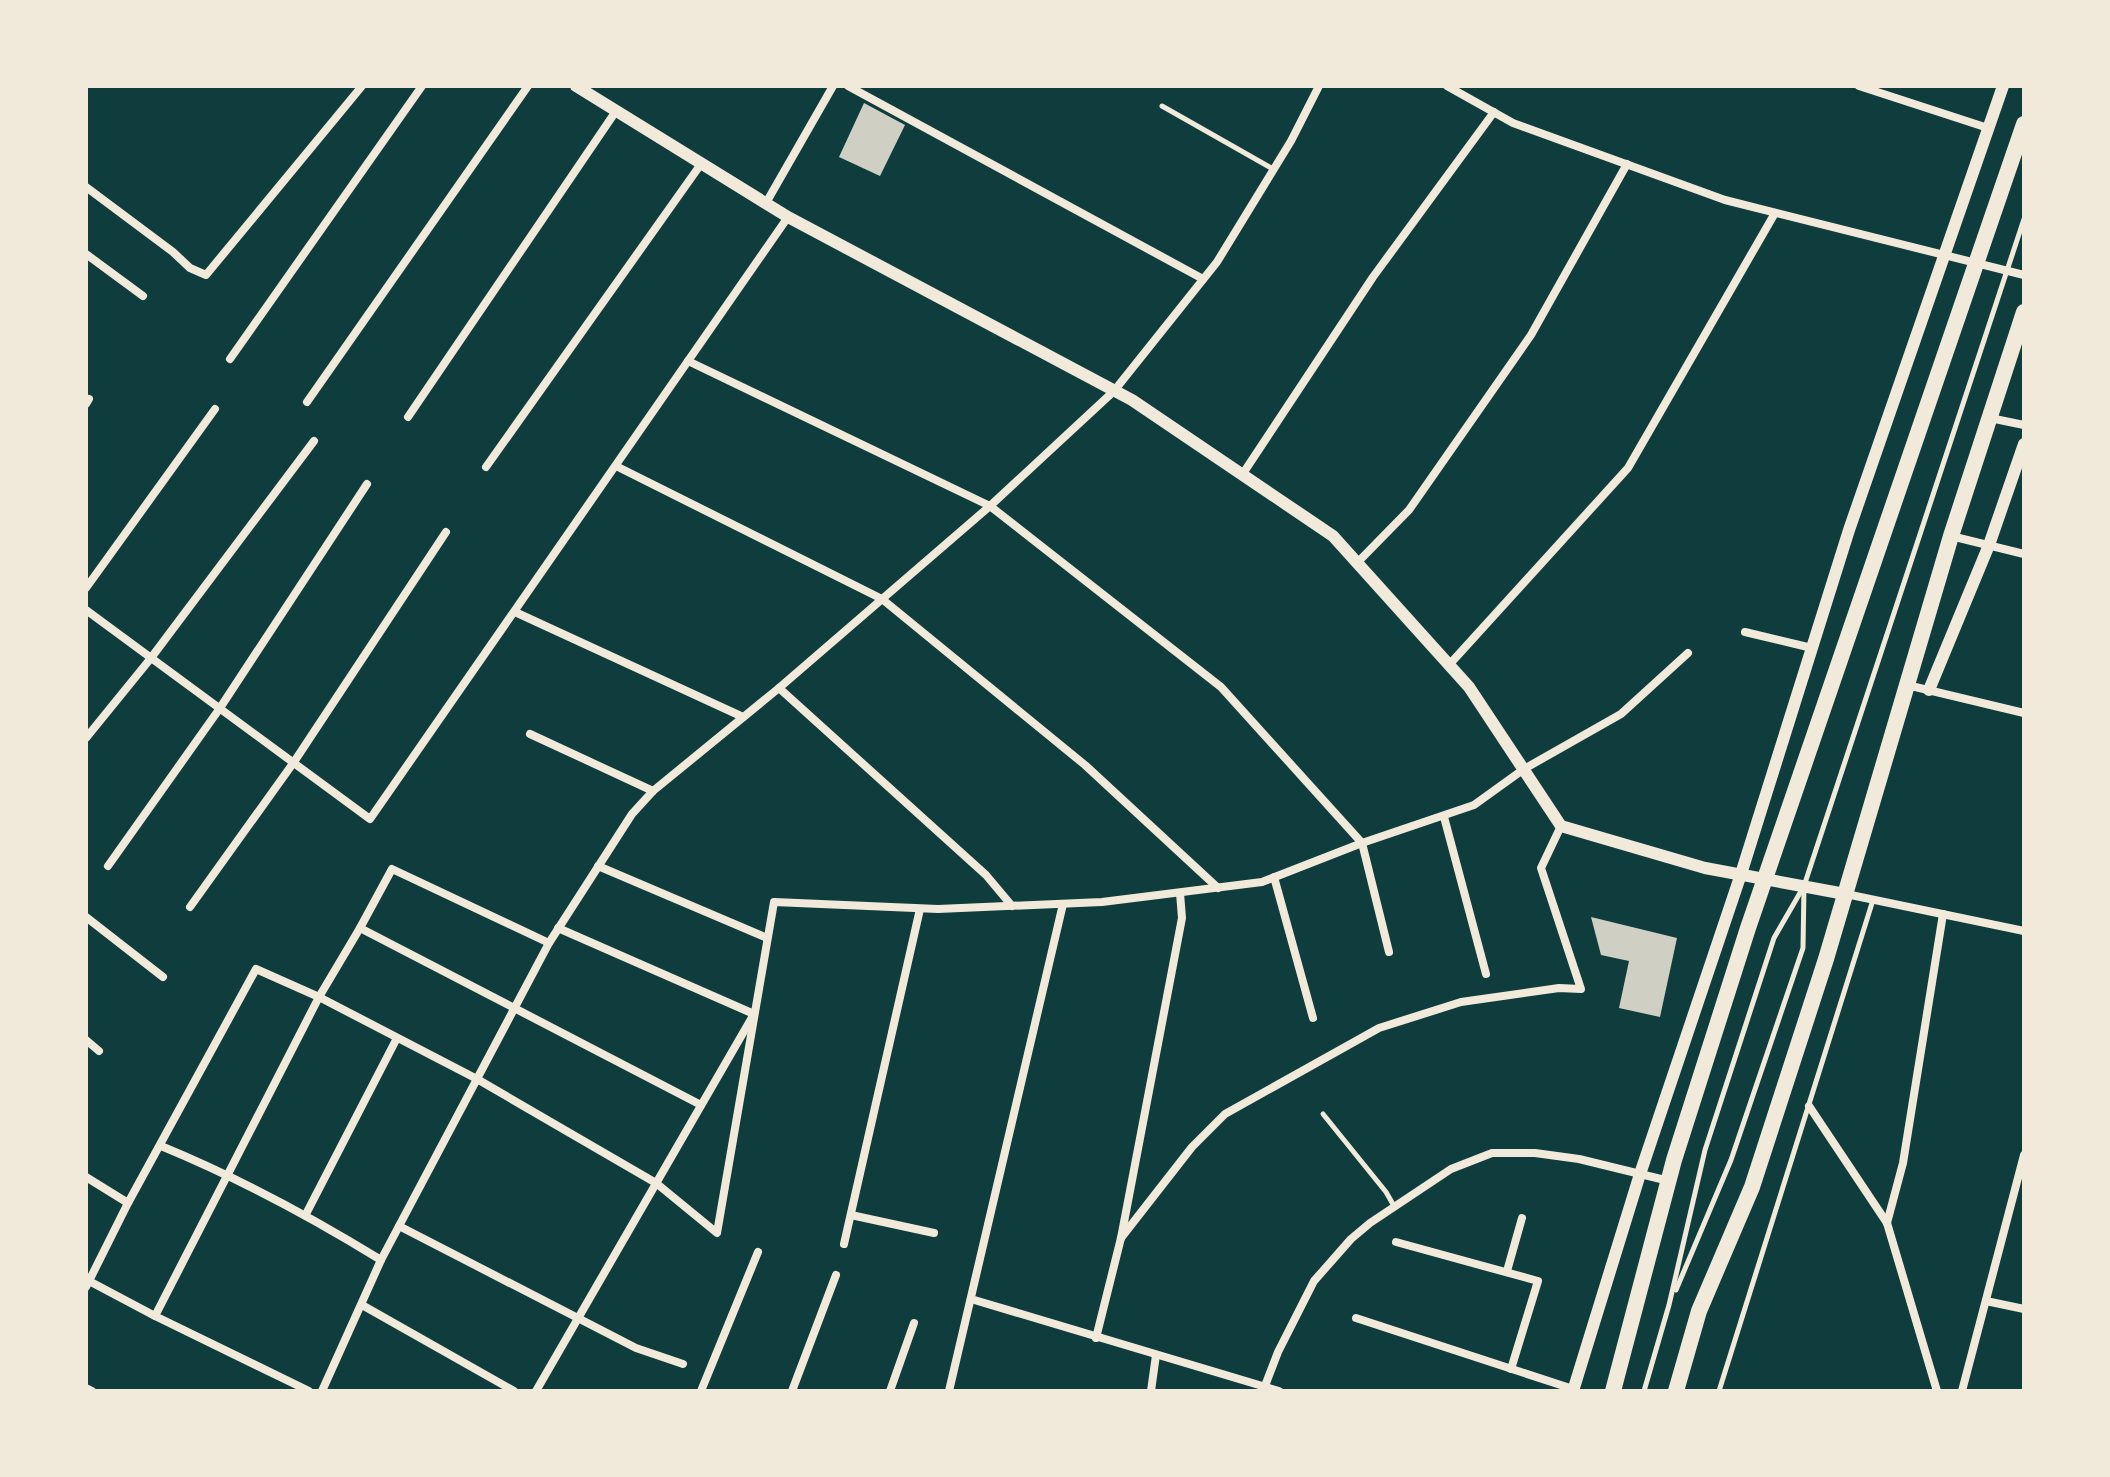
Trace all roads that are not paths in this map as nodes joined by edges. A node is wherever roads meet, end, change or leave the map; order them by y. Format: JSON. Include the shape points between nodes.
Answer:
{"nodes":[{"id":1,"x":362,"y":86,"type":"edge"},
{"id":2,"x":422,"y":86,"type":"edge"},
{"id":3,"x":528,"y":86,"type":"edge"},
{"id":4,"x":576,"y":86,"type":"edge"},
{"id":5,"x":833,"y":86,"type":"edge"},
{"id":6,"x":848,"y":86,"type":"edge"},
{"id":7,"x":1319,"y":86,"type":"edge"},
{"id":8,"x":1447,"y":86,"type":"edge"},
{"id":9,"x":1859,"y":86,"type":"edge"},
{"id":10,"x":2003,"y":86,"type":"edge"},
{"id":11,"x":1162,"y":106,"type":"dead end"},
{"id":12,"x":616,"y":111,"type":"junction"},
{"id":13,"x":1494,"y":112,"type":"junction"},
{"id":14,"x":2024,"y":124,"type":"edge"},
{"id":15,"x":1988,"y":128,"type":"junction"},
{"id":16,"x":701,"y":164,"type":"junction"},
{"id":17,"x":1627,"y":164,"type":"junction"},
{"id":18,"x":1274,"y":170,"type":"junction"},
{"id":19,"x":86,"y":187,"type":"edge"},
{"id":20,"x":766,"y":203,"type":"junction"},
{"id":21,"x":1775,"y":213,"type":"junction"},
{"id":22,"x":788,"y":217,"type":"junction"},
{"id":23,"x":2024,"y":219,"type":"edge"},
{"id":24,"x":86,"y":254,"type":"edge"},
{"id":25,"x":1944,"y":254,"type":"junction"},
{"id":26,"x":1976,"y":263,"type":"junction"},
{"id":27,"x":2006,"y":270,"type":"junction"},
{"id":28,"x":2024,"y":275,"type":"edge"},
{"id":29,"x":1203,"y":279,"type":"junction"},
{"id":30,"x":143,"y":296,"type":"dead end"},
{"id":31,"x":2024,"y":312,"type":"edge"},
{"id":32,"x":230,"y":359,"type":"dead end"},
{"id":33,"x":688,"y":361,"type":"junction"},
{"id":34,"x":1114,"y":391,"type":"junction"},
{"id":35,"x":307,"y":402,"type":"dead end"},
{"id":36,"x":215,"y":409,"type":"dead end"},
{"id":37,"x":408,"y":417,"type":"dead end"},
{"id":38,"x":1989,"y":418,"type":"junction"},
{"id":39,"x":2024,"y":425,"type":"edge"},
{"id":40,"x":314,"y":441,"type":"dead end"},
{"id":41,"x":2024,"y":444,"type":"edge"},
{"id":42,"x":616,"y":466,"type":"junction"},
{"id":43,"x":486,"y":467,"type":"dead end"},
{"id":44,"x":1242,"y":475,"type":"junction"},
{"id":45,"x":367,"y":484,"type":"dead end"},
{"id":46,"x":990,"y":506,"type":"junction"},
{"id":47,"x":446,"y":532,"type":"dead end"},
{"id":48,"x":1951,"y":536,"type":"junction"},
{"id":49,"x":1989,"y":545,"type":"junction"},
{"id":50,"x":2024,"y":554,"type":"edge"},
{"id":51,"x":1357,"y":563,"type":"junction"},
{"id":52,"x":86,"y":588,"type":"edge"},
{"id":53,"x":882,"y":599,"type":"junction"},
{"id":54,"x":86,"y":610,"type":"edge"},
{"id":55,"x":515,"y":612,"type":"junction"},
{"id":56,"x":1745,"y":632,"type":"dead end"},
{"id":57,"x":1812,"y":648,"type":"junction"},
{"id":58,"x":1688,"y":653,"type":"dead end"},
{"id":59,"x":151,"y":658,"type":"junction"},
{"id":60,"x":1449,"y":665,"type":"junction"},
{"id":61,"x":1907,"y":685,"type":"junction"},
{"id":62,"x":779,"y":688,"type":"junction"},
{"id":63,"x":1929,"y":690,"type":"junction"},
{"id":64,"x":220,"y":708,"type":"junction"},
{"id":65,"x":2024,"y":713,"type":"edge"},
{"id":66,"x":743,"y":717,"type":"junction"},
{"id":67,"x":530,"y":734,"type":"dead end"},
{"id":68,"x":86,"y":738,"type":"edge"},
{"id":69,"x":294,"y":762,"type":"junction"},
{"id":70,"x":1524,"y":769,"type":"junction"},
{"id":71,"x":653,"y":791,"type":"junction"},
{"id":72,"x":1444,"y":817,"type":"junction"},
{"id":73,"x":1561,"y":826,"type":"junction"},
{"id":74,"x":1362,"y":843,"type":"junction"},
{"id":75,"x":108,"y":866,"type":"dead end"},
{"id":76,"x":598,"y":866,"type":"junction"},
{"id":77,"x":1741,"y":874,"type":"junction"},
{"id":78,"x":1274,"y":877,"type":"junction"},
{"id":79,"x":1765,"y":878,"type":"junction"},
{"id":80,"x":1804,"y":886,"type":"junction"},
{"id":81,"x":1218,"y":888,"type":"junction"},
{"id":82,"x":1180,"y":893,"type":"junction"},
{"id":83,"x":1845,"y":894,"type":"junction"},
{"id":84,"x":1873,"y":899,"type":"junction"},
{"id":85,"x":1063,"y":904,"type":"junction"},
{"id":86,"x":1012,"y":906,"type":"junction"},
{"id":87,"x":190,"y":907,"type":"dead end"},
{"id":88,"x":920,"y":909,"type":"junction"},
{"id":89,"x":1943,"y":914,"type":"junction"},
{"id":90,"x":86,"y":917,"type":"edge"},
{"id":91,"x":360,"y":928,"type":"junction"},
{"id":92,"x":558,"y":928,"type":"junction"},
{"id":93,"x":2024,"y":931,"type":"edge"},
{"id":94,"x":767,"y":938,"type":"junction"},
{"id":95,"x":549,"y":943,"type":"junction"},
{"id":96,"x":1389,"y":952,"type":"dead end"},
{"id":97,"x":1486,"y":974,"type":"dead end"},
{"id":98,"x":163,"y":977,"type":"dead end"},
{"id":99,"x":319,"y":997,"type":"junction"},
{"id":100,"x":514,"y":1009,"type":"junction"},
{"id":101,"x":754,"y":1014,"type":"junction"},
{"id":102,"x":1313,"y":1018,"type":"dead end"},
{"id":103,"x":397,"y":1038,"type":"junction"},
{"id":104,"x":86,"y":1040,"type":"edge"},
{"id":105,"x":99,"y":1051,"type":"dead end"},
{"id":106,"x":477,"y":1079,"type":"junction"},
{"id":107,"x":701,"y":1105,"type":"junction"},
{"id":108,"x":1809,"y":1106,"type":"junction"},
{"id":109,"x":1323,"y":1114,"type":"dead end"},
{"id":110,"x":161,"y":1146,"type":"junction"},
{"id":111,"x":2024,"y":1155,"type":"edge"},
{"id":112,"x":230,"y":1174,"type":"junction"},
{"id":113,"x":1640,"y":1174,"type":"junction"},
{"id":114,"x":86,"y":1177,"type":"edge"},
{"id":115,"x":1669,"y":1181,"type":"junction"},
{"id":116,"x":656,"y":1183,"type":"junction"},
{"id":117,"x":128,"y":1203,"type":"junction"},
{"id":118,"x":1394,"y":1206,"type":"junction"},
{"id":119,"x":306,"y":1214,"type":"junction"},
{"id":120,"x":851,"y":1215,"type":"junction"},
{"id":121,"x":1522,"y":1218,"type":"dead end"},
{"id":122,"x":1887,"y":1223,"type":"junction"},
{"id":123,"x":399,"y":1226,"type":"junction"},
{"id":124,"x":934,"y":1233,"type":"dead end"},
{"id":125,"x":1121,"y":1238,"type":"junction"},
{"id":126,"x":1396,"y":1242,"type":"dead end"},
{"id":127,"x":844,"y":1244,"type":"dead end"},
{"id":128,"x":758,"y":1252,"type":"dead end"},
{"id":129,"x":86,"y":1259,"type":"edge"},
{"id":130,"x":381,"y":1260,"type":"junction"},
{"id":131,"x":97,"y":1265,"type":"junction"},
{"id":132,"x":1507,"y":1271,"type":"junction"},
{"id":133,"x":836,"y":1275,"type":"dead end"},
{"id":134,"x":88,"y":1284,"type":"edge"},
{"id":135,"x":971,"y":1299,"type":"junction"},
{"id":136,"x":1986,"y":1301,"type":"junction"},
{"id":137,"x":362,"y":1305,"type":"junction"},
{"id":138,"x":1669,"y":1305,"type":"junction"},
{"id":139,"x":2024,"y":1309,"type":"edge"},
{"id":140,"x":155,"y":1316,"type":"junction"},
{"id":141,"x":578,"y":1317,"type":"junction"},
{"id":142,"x":1356,"y":1318,"type":"dead end"},
{"id":143,"x":914,"y":1323,"type":"dead end"},
{"id":144,"x":1096,"y":1338,"type":"junction"},
{"id":145,"x":1156,"y":1355,"type":"junction"},
{"id":146,"x":683,"y":1364,"type":"dead end"},
{"id":147,"x":1511,"y":1369,"type":"junction"},
{"id":148,"x":86,"y":1388,"type":"edge"},
{"id":149,"x":1264,"y":1389,"type":"edge"},
{"id":150,"x":1573,"y":1390,"type":"edge"},
{"id":151,"x":92,"y":1391,"type":"edge"},
{"id":152,"x":309,"y":1391,"type":"edge"},
{"id":153,"x":322,"y":1391,"type":"edge"},
{"id":154,"x":514,"y":1391,"type":"edge"},
{"id":155,"x":536,"y":1391,"type":"edge"},
{"id":156,"x":701,"y":1391,"type":"edge"},
{"id":157,"x":792,"y":1391,"type":"edge"},
{"id":158,"x":890,"y":1391,"type":"edge"},
{"id":159,"x":949,"y":1391,"type":"edge"},
{"id":160,"x":1151,"y":1391,"type":"edge"},
{"id":161,"x":1279,"y":1391,"type":"edge"},
{"id":162,"x":1613,"y":1391,"type":"edge"},
{"id":163,"x":1644,"y":1391,"type":"edge"},
{"id":164,"x":1676,"y":1391,"type":"edge"},
{"id":165,"x":1719,"y":1391,"type":"edge"},
{"id":166,"x":1937,"y":1391,"type":"edge"},
{"id":167,"x":1962,"y":1391,"type":"edge"}],
"edges":[{"from":1,"to":19,"type":"street","via":[[206,275]]},
{"from":2,"to":32,"type":"street"},
{"from":3,"to":35,"type":"street"},
{"from":4,"to":12,"type":"street"},
{"from":5,"to":20,"type":"street"},
{"from":6,"to":29,"type":"street"},
{"from":7,"to":18,"type":"street"},
{"from":8,"to":13,"type":"street"},
{"from":9,"to":15,"type":"street"},
{"from":10,"to":15,"type":"street"},
{"from":11,"to":18,"type":"lane"},
{"from":12,"to":16,"type":"street"},
{"from":12,"to":37,"type":"street"},
{"from":13,"to":17,"type":"street"},
{"from":13,"to":44,"type":"street","via":[[1373,277]]},
{"from":14,"to":26,"type":"main road"},
{"from":15,"to":25,"type":"street"},
{"from":16,"to":20,"type":"street"},
{"from":16,"to":43,"type":"street"},
{"from":17,"to":21,"type":"street"},
{"from":17,"to":51,"type":"street","via":[[1531,335],[1409,510]]},
{"from":18,"to":29,"type":"street"},
{"from":20,"to":22,"type":"street"},
{"from":21,"to":25,"type":"street"},
{"from":21,"to":60,"type":"street","via":[[1628,468]]},
{"from":22,"to":33,"type":"street"},
{"from":22,"to":34,"type":"street"},
{"from":23,"to":27,"type":"lane"},
{"from":24,"to":30,"type":"street"},
{"from":25,"to":26,"type":"street"},
{"from":25,"to":57,"type":"street"},
{"from":26,"to":27,"type":"street"},
{"from":26,"to":79,"type":"main road"},
{"from":27,"to":28,"type":"street"},
{"from":27,"to":80,"type":"lane"},
{"from":29,"to":34,"type":"street"},
{"from":31,"to":38,"type":"main road"},
{"from":33,"to":42,"type":"street"},
{"from":33,"to":46,"type":"street"},
{"from":34,"to":44,"type":"street"},
{"from":34,"to":46,"type":"street"},
{"from":36,"to":52,"type":"street"},
{"from":38,"to":39,"type":"street"},
{"from":38,"to":48,"type":"main road"},
{"from":40,"to":59,"type":"street"},
{"from":41,"to":49,"type":"street"},
{"from":42,"to":53,"type":"street"},
{"from":42,"to":55,"type":"street"},
{"from":44,"to":51,"type":"street","via":[[1333,536]]},
{"from":45,"to":64,"type":"street"},
{"from":46,"to":53,"type":"street"},
{"from":46,"to":74,"type":"street","via":[[1221,687]]},
{"from":47,"to":69,"type":"street"},
{"from":48,"to":49,"type":"street"},
{"from":48,"to":61,"type":"main road"},
{"from":49,"to":50,"type":"street"},
{"from":49,"to":63,"type":"street"},
{"from":51,"to":60,"type":"street"},
{"from":53,"to":62,"type":"street"},
{"from":53,"to":81,"type":"street","via":[[1085,765]]},
{"from":54,"to":59,"type":"street"},
{"from":55,"to":66,"type":"street"},
{"from":55,"to":69,"type":"street","via":[[370,819]]},
{"from":56,"to":57,"type":"street"},
{"from":57,"to":77,"type":"street"},
{"from":58,"to":70,"type":"street","via":[[1621,714]]},
{"from":59,"to":64,"type":"street"},
{"from":59,"to":68,"type":"street"},
{"from":60,"to":70,"type":"street"},
{"from":61,"to":63,"type":"street"},
{"from":61,"to":83,"type":"main road"},
{"from":62,"to":66,"type":"street"},
{"from":62,"to":86,"type":"street","via":[[986,875]]},
{"from":63,"to":65,"type":"street"},
{"from":64,"to":69,"type":"street"},
{"from":64,"to":75,"type":"street"},
{"from":66,"to":71,"type":"street"},
{"from":67,"to":71,"type":"street"},
{"from":69,"to":87,"type":"street"},
{"from":70,"to":72,"type":"street","via":[[1474,805]]},
{"from":70,"to":73,"type":"street"},
{"from":71,"to":76,"type":"street"},
{"from":72,"to":74,"type":"street"},
{"from":72,"to":97,"type":"street"},
{"from":73,"to":77,"type":"street"},
{"from":73,"to":125,"type":"street","via":[[1541,868],[1581,989],[1461,1002],[1379,1028],[1225,1114],[1192,1147]]},
{"from":74,"to":78,"type":"street"},
{"from":74,"to":96,"type":"street"},
{"from":76,"to":92,"type":"street"},
{"from":76,"to":94,"type":"street"},
{"from":77,"to":79,"type":"street"},
{"from":77,"to":113,"type":"street"},
{"from":78,"to":81,"type":"street"},
{"from":78,"to":102,"type":"street"},
{"from":79,"to":80,"type":"street"},
{"from":79,"to":115,"type":"main road"},
{"from":80,"to":83,"type":"street"},
{"from":80,"to":138,"type":"lane","via":[[1774,938],[1710,1135]]},
{"from":80,"to":138,"type":"lane","via":[[1803,948],[1731,1160]]},
{"from":81,"to":82,"type":"street"},
{"from":82,"to":85,"type":"street"},
{"from":82,"to":125,"type":"street","via":[[1182,918]]},
{"from":83,"to":84,"type":"street"},
{"from":83,"to":164,"type":"main road","via":[[1752,1187],[1699,1311]]},
{"from":84,"to":89,"type":"street"},
{"from":84,"to":108,"type":"lane"},
{"from":85,"to":86,"type":"street"},
{"from":85,"to":135,"type":"street"},
{"from":86,"to":88,"type":"street"},
{"from":88,"to":94,"type":"street","via":[[774,902]]},
{"from":88,"to":120,"type":"street"},
{"from":89,"to":93,"type":"street"},
{"from":89,"to":122,"type":"street","via":[[1903,1163]]},
{"from":90,"to":98,"type":"street"},
{"from":91,"to":95,"type":"street","via":[[392,869]]},
{"from":91,"to":99,"type":"street"},
{"from":91,"to":100,"type":"street"},
{"from":92,"to":95,"type":"street"},
{"from":92,"to":101,"type":"street"},
{"from":94,"to":101,"type":"street"},
{"from":95,"to":100,"type":"street"},
{"from":99,"to":103,"type":"street"},
{"from":99,"to":110,"type":"street","via":[[256,969]]},
{"from":99,"to":112,"type":"street"},
{"from":100,"to":106,"type":"street"},
{"from":100,"to":107,"type":"street"},
{"from":101,"to":107,"type":"street"},
{"from":101,"to":116,"type":"street","via":[[717,1233]]},
{"from":103,"to":106,"type":"street"},
{"from":103,"to":119,"type":"street"},
{"from":104,"to":105,"type":"street"},
{"from":106,"to":116,"type":"street"},
{"from":106,"to":123,"type":"street"},
{"from":107,"to":116,"type":"street"},
{"from":108,"to":122,"type":"street"},
{"from":108,"to":165,"type":"lane"},
{"from":109,"to":118,"type":"lane"},
{"from":110,"to":112,"type":"street"},
{"from":110,"to":117,"type":"street"},
{"from":111,"to":136,"type":"street"},
{"from":112,"to":119,"type":"street"},
{"from":112,"to":140,"type":"street"},
{"from":113,"to":115,"type":"street"},
{"from":113,"to":118,"type":"street","via":[[1579,1159],[1492,1153],[1451,1169]]},
{"from":113,"to":150,"type":"street"},
{"from":114,"to":117,"type":"street"},
{"from":115,"to":162,"type":"main road"},
{"from":116,"to":141,"type":"street"},
{"from":117,"to":131,"type":"street"},
{"from":118,"to":149,"type":"street","via":[[1351,1239],[1314,1281]]},
{"from":119,"to":130,"type":"street"},
{"from":120,"to":124,"type":"street"},
{"from":120,"to":127,"type":"street"},
{"from":121,"to":132,"type":"street"},
{"from":122,"to":166,"type":"street"},
{"from":123,"to":130,"type":"street"},
{"from":123,"to":141,"type":"street"},
{"from":125,"to":144,"type":"street"},
{"from":126,"to":132,"type":"street"},
{"from":128,"to":156,"type":"street"},
{"from":129,"to":131,"type":"street"},
{"from":130,"to":137,"type":"street"},
{"from":131,"to":134,"type":"street"},
{"from":132,"to":147,"type":"street","via":[[1538,1281]]},
{"from":133,"to":157,"type":"street"},
{"from":134,"to":140,"type":"street"},
{"from":135,"to":144,"type":"street"},
{"from":135,"to":159,"type":"street"},
{"from":136,"to":139,"type":"street"},
{"from":136,"to":167,"type":"street"},
{"from":137,"to":153,"type":"street"},
{"from":137,"to":154,"type":"street"},
{"from":138,"to":163,"type":"lane"},
{"from":140,"to":152,"type":"street"},
{"from":141,"to":146,"type":"street","via":[[636,1348]]},
{"from":141,"to":155,"type":"street"},
{"from":142,"to":147,"type":"street"},
{"from":143,"to":158,"type":"street"},
{"from":144,"to":145,"type":"street"},
{"from":145,"to":149,"type":"street"},
{"from":145,"to":160,"type":"street"},
{"from":147,"to":150,"type":"street"},
{"from":148,"to":151,"type":"street"},
{"from":149,"to":161,"type":"street"}]}
